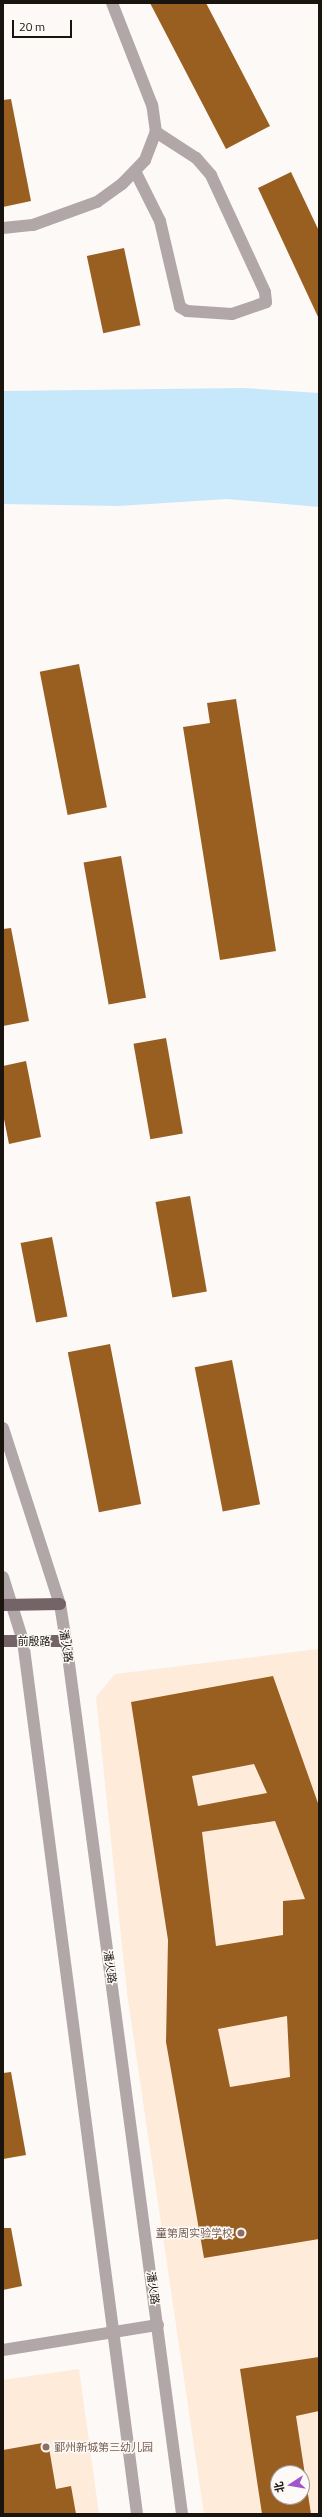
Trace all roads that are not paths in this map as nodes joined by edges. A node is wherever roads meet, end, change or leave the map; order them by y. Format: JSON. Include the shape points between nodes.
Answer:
{"nodes":[{"id":1,"x":112,"y":3,"type":"edge"},
{"id":2,"x":156,"y":132,"type":"junction"},
{"id":3,"x":135,"y":171,"type":"junction"},
{"id":4,"x":3,"y":228,"type":"edge"},
{"id":5,"x":3,"y":1428,"type":"edge"},
{"id":6,"x":3,"y":1578,"type":"edge"},
{"id":7,"x":60,"y":1604,"type":"junction"},
{"id":8,"x":7,"y":1605,"type":"edge"},
{"id":9,"x":3,"y":1641,"type":"edge"},
{"id":10,"x":23,"y":1641,"type":"junction"},
{"id":11,"x":66,"y":1641,"type":"junction"},
{"id":12,"x":158,"y":2325,"type":"junction"},
{"id":13,"x":114,"y":2332,"type":"junction"},
{"id":14,"x":3,"y":2350,"type":"edge"},
{"id":15,"x":138,"y":2514,"type":"edge"},
{"id":16,"x":182,"y":2514,"type":"edge"}],
"edges":[{"from":1,"to":2,"type":"street","via":[[142,72],[152,105]]},
{"from":2,"to":3,"type":"street","via":[[145,160]]},
{"from":2,"to":3,"type":"street","via":[[196,158],[211,175],[265,292],[266,302],[232,314],[187,311],[180,307],[160,221]]},
{"from":3,"to":4,"type":"street","via":[[97,202],[39,223]]},
{"from":5,"to":7,"type":"street","name":"潘火路"},
{"from":6,"to":8,"type":"street"},
{"from":7,"to":8,"type":"main road"},
{"from":7,"to":11,"type":"street","name":"潘火路"},
{"from":8,"to":10,"type":"street"},
{"from":9,"to":10,"type":"main road","name":"前殷路"},
{"from":10,"to":11,"type":"main road","name":"前殷路"},
{"from":10,"to":13,"type":"street"},
{"from":11,"to":12,"type":"street","name":"潘火路"},
{"from":12,"to":13,"type":"street"},
{"from":12,"to":16,"type":"street","name":"潘火路"},
{"from":13,"to":14,"type":"street"},
{"from":13,"to":15,"type":"street"}]}
